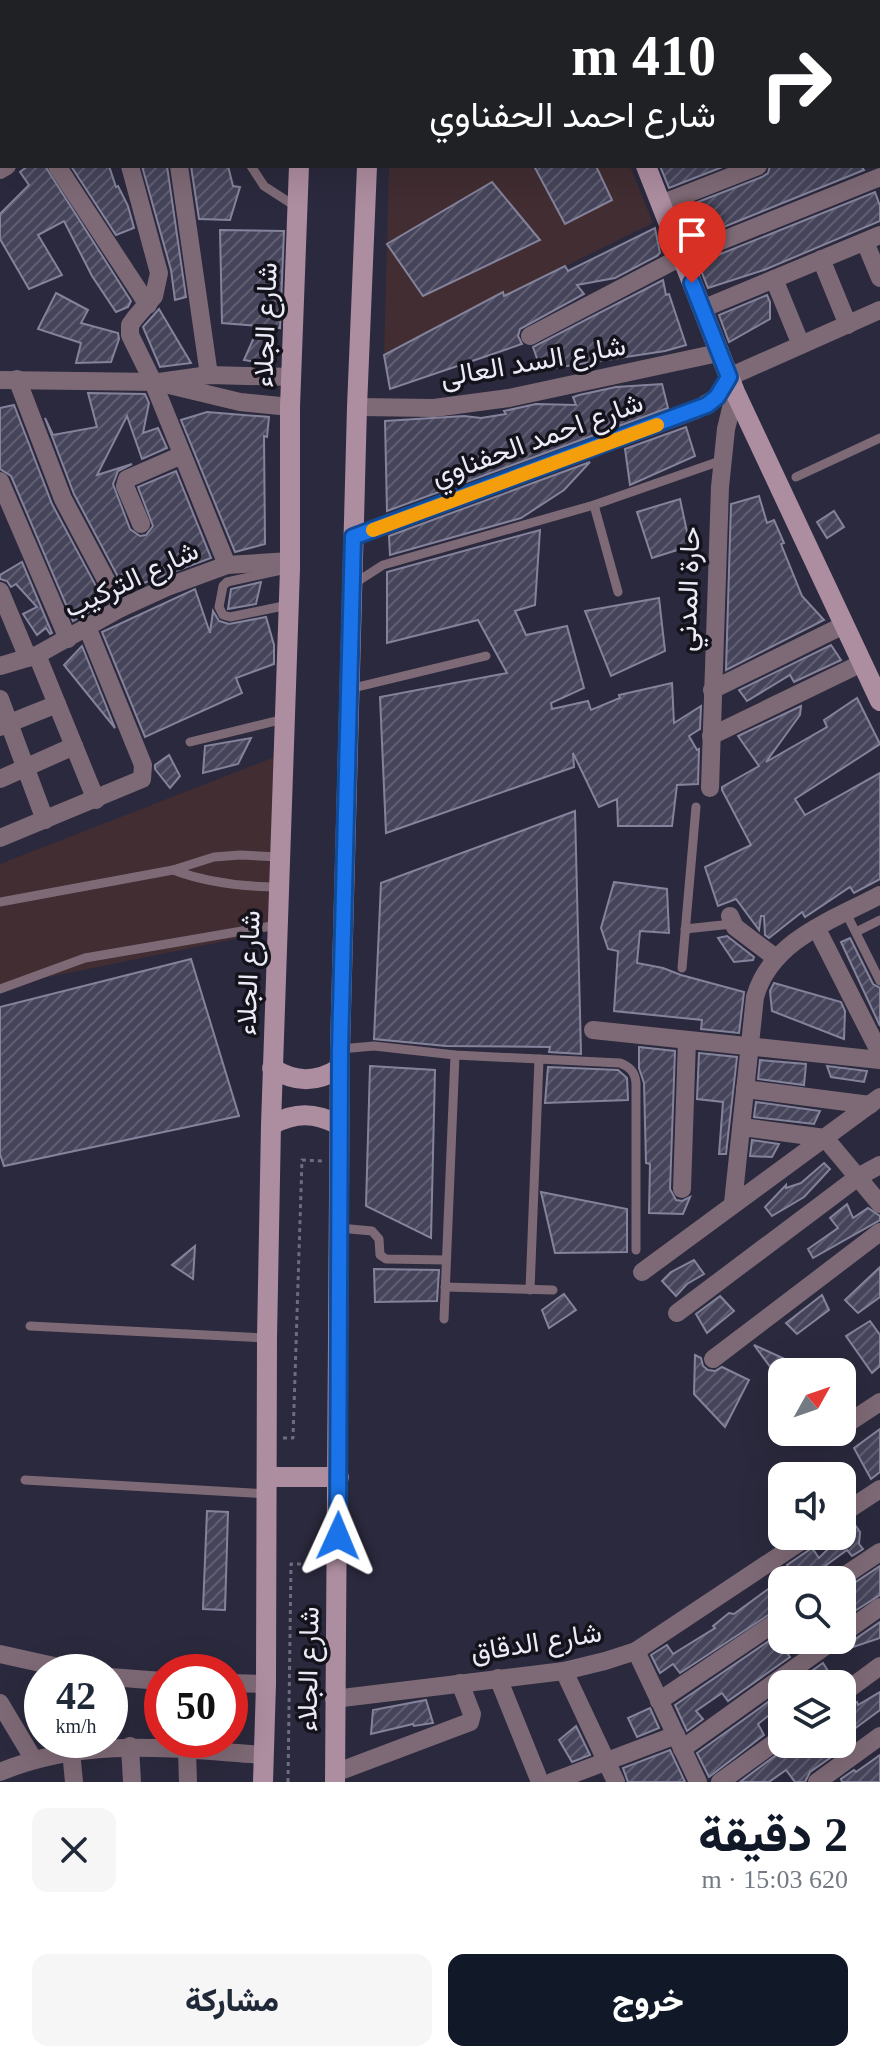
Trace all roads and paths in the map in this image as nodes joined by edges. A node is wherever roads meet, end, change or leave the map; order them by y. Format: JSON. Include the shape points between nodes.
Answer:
{"nodes":[{"id":1,"x":58,"y":168,"type":"edge"},
{"id":2,"x":131,"y":168,"type":"edge"},
{"id":3,"x":179,"y":168,"type":"edge"},
{"id":4,"x":252,"y":168,"type":"edge"},
{"id":5,"x":299,"y":168,"type":"edge"},
{"id":6,"x":367,"y":168,"type":"edge"},
{"id":7,"x":647,"y":168,"type":"edge"},
{"id":8,"x":753,"y":168,"type":"edge"},
{"id":9,"x":880,"y":177,"type":"edge"},
{"id":10,"x":661,"y":204,"type":"junction"},
{"id":11,"x":297,"y":208,"type":"junction"},
{"id":12,"x":872,"y":238,"type":"edge"},
{"id":13,"x":681,"y":257,"type":"junction"},
{"id":14,"x":821,"y":259,"type":"junction"},
{"id":15,"x":880,"y":278,"type":"edge"},
{"id":16,"x":774,"y":279,"type":"junction"},
{"id":17,"x":148,"y":305,"type":"junction"},
{"id":18,"x":702,"y":309,"type":"junction"},
{"id":19,"x":880,"y":310,"type":"edge"},
{"id":20,"x":848,"y":325,"type":"junction"},
{"id":21,"x":530,"y":336,"type":"dead end"},
{"id":22,"x":801,"y":345,"type":"junction"},
{"id":23,"x":718,"y":353,"type":"junction"},
{"id":24,"x":209,"y":375,"type":"junction"},
{"id":25,"x":292,"y":377,"type":"junction"},
{"id":26,"x":8,"y":380,"type":"edge"},
{"id":27,"x":156,"y":382,"type":"junction"},
{"id":28,"x":732,"y":385,"type":"junction"},
{"id":29,"x":290,"y":407,"type":"junction"},
{"id":30,"x":357,"y":407,"type":"junction"},
{"id":31,"x":880,"y":438,"type":"edge"},
{"id":32,"x":182,"y":455,"type":"junction"},
{"id":33,"x":723,"y":460,"type":"junction"},
{"id":34,"x":796,"y":477,"type":"dead end"},
{"id":35,"x":0,"y":481,"type":"edge"},
{"id":36,"x":594,"y":505,"type":"junction"},
{"id":37,"x":141,"y":524,"type":"dead end"},
{"id":38,"x":353,"y":537,"type":"junction"},
{"id":39,"x":227,"y":565,"type":"junction"},
{"id":40,"x":290,"y":565,"type":"junction"},
{"id":41,"x":352,"y":585,"type":"junction"},
{"id":42,"x":0,"y":591,"type":"edge"},
{"id":43,"x":618,"y":592,"type":"dead end"},
{"id":44,"x":288,"y":605,"type":"junction"},
{"id":45,"x":121,"y":608,"type":"junction"},
{"id":46,"x":844,"y":625,"type":"junction"},
{"id":47,"x":87,"y":627,"type":"junction"},
{"id":48,"x":68,"y":639,"type":"junction"},
{"id":49,"x":32,"y":656,"type":"junction"},
{"id":50,"x":486,"y":656,"type":"dead end"},
{"id":51,"x":862,"y":663,"type":"junction"},
{"id":52,"x":0,"y":666,"type":"edge"},
{"id":53,"x":349,"y":689,"type":"junction"},
{"id":54,"x":712,"y":690,"type":"junction"},
{"id":55,"x":0,"y":699,"type":"edge"},
{"id":56,"x":880,"y":701,"type":"edge"},
{"id":57,"x":57,"y":704,"type":"junction"},
{"id":58,"x":284,"y":719,"type":"junction"},
{"id":59,"x":5,"y":726,"type":"edge"},
{"id":60,"x":711,"y":736,"type":"junction"},
{"id":61,"x":190,"y":742,"type":"dead end"},
{"id":62,"x":74,"y":746,"type":"junction"},
{"id":63,"x":25,"y":767,"type":"junction"},
{"id":64,"x":0,"y":779,"type":"edge"},
{"id":65,"x":710,"y":788,"type":"dead end"},
{"id":66,"x":96,"y":800,"type":"junction"},
{"id":67,"x":696,"y":807,"type":"dead end"},
{"id":68,"x":45,"y":820,"type":"junction"},
{"id":69,"x":0,"y":838,"type":"edge"},
{"id":70,"x":280,"y":857,"type":"junction"},
{"id":71,"x":173,"y":870,"type":"junction"},
{"id":72,"x":279,"y":887,"type":"junction"},
{"id":73,"x":880,"y":895,"type":"edge"},
{"id":74,"x":0,"y":902,"type":"edge"},
{"id":75,"x":846,"y":913,"type":"junction"},
{"id":76,"x":731,"y":920,"type":"joint"},
{"id":77,"x":880,"y":920,"type":"edge"},
{"id":78,"x":277,"y":925,"type":"junction"},
{"id":79,"x":685,"y":929,"type":"junction"},
{"id":80,"x":817,"y":929,"type":"junction"},
{"id":81,"x":856,"y":932,"type":"junction"},
{"id":82,"x":776,"y":958,"type":"junction"},
{"id":83,"x":682,"y":968,"type":"dead end"},
{"id":84,"x":880,"y":981,"type":"edge"},
{"id":85,"x":0,"y":989,"type":"edge"},
{"id":86,"x":593,"y":1030,"type":"dead end"},
{"id":87,"x":687,"y":1040,"type":"junction"},
{"id":88,"x":750,"y":1047,"type":"junction"},
{"id":89,"x":880,"y":1053,"type":"edge"},
{"id":90,"x":455,"y":1055,"type":"junction"},
{"id":91,"x":340,"y":1059,"type":"junction"},
{"id":92,"x":539,"y":1059,"type":"junction"},
{"id":93,"x":880,"y":1060,"type":"edge"},
{"id":94,"x":272,"y":1068,"type":"junction"},
{"id":95,"x":745,"y":1089,"type":"junction"},
{"id":96,"x":875,"y":1101,"type":"edge"},
{"id":97,"x":271,"y":1125,"type":"junction"},
{"id":98,"x":339,"y":1125,"type":"junction"},
{"id":99,"x":742,"y":1127,"type":"junction"},
{"id":100,"x":825,"y":1138,"type":"junction"},
{"id":101,"x":339,"y":1162,"type":"junction"},
{"id":102,"x":880,"y":1165,"type":"edge"},
{"id":103,"x":858,"y":1177,"type":"junction"},
{"id":104,"x":682,"y":1189,"type":"dead end"},
{"id":105,"x":733,"y":1203,"type":"junction"},
{"id":106,"x":880,"y":1204,"type":"edge"},
{"id":107,"x":339,"y":1228,"type":"junction"},
{"id":108,"x":880,"y":1232,"type":"edge"},
{"id":109,"x":636,"y":1250,"type":"dead end"},
{"id":110,"x":446,"y":1260,"type":"junction"},
{"id":111,"x":642,"y":1272,"type":"dead end"},
{"id":112,"x":445,"y":1287,"type":"junction"},
{"id":113,"x":530,"y":1290,"type":"junction"},
{"id":114,"x":553,"y":1290,"type":"dead end"},
{"id":115,"x":677,"y":1313,"type":"dead end"},
{"id":116,"x":444,"y":1319,"type":"dead end"},
{"id":117,"x":30,"y":1326,"type":"dead end"},
{"id":118,"x":267,"y":1338,"type":"junction"},
{"id":119,"x":713,"y":1359,"type":"dead end"},
{"id":120,"x":880,"y":1402,"type":"edge"},
{"id":121,"x":856,"y":1418,"type":"edge"},
{"id":122,"x":267,"y":1439,"type":"junction"},
{"id":123,"x":339,"y":1477,"type":"junction"},
{"id":124,"x":25,"y":1480,"type":"dead end"},
{"id":125,"x":267,"y":1486,"type":"junction"},
{"id":126,"x":880,"y":1489,"type":"edge"},
{"id":127,"x":856,"y":1505,"type":"edge"},
{"id":128,"x":788,"y":1550,"type":"edge"},
{"id":129,"x":880,"y":1552,"type":"edge"},
{"id":130,"x":337,"y":1565,"type":"junction"},
{"id":131,"x":856,"y":1568,"type":"edge"},
{"id":132,"x":880,"y":1607,"type":"edge"},
{"id":133,"x":856,"y":1624,"type":"edge"},
{"id":134,"x":768,"y":1627,"type":"edge"},
{"id":135,"x":636,"y":1651,"type":"junction"},
{"id":136,"x":0,"y":1654,"type":"edge"},
{"id":137,"x":813,"y":1654,"type":"edge"},
{"id":138,"x":24,"y":1659,"type":"edge"},
{"id":139,"x":880,"y":1666,"type":"edge"},
{"id":140,"x":564,"y":1671,"type":"junction"},
{"id":141,"x":498,"y":1678,"type":"junction"},
{"id":142,"x":460,"y":1683,"type":"junction"},
{"id":143,"x":248,"y":1684,"type":"edge"},
{"id":144,"x":266,"y":1684,"type":"junction"},
{"id":145,"x":856,"y":1684,"type":"edge"},
{"id":146,"x":334,"y":1699,"type":"junction"},
{"id":147,"x":659,"y":1701,"type":"junction"},
{"id":148,"x":0,"y":1703,"type":"edge"},
{"id":149,"x":880,"y":1736,"type":"edge"},
{"id":150,"x":679,"y":1742,"type":"junction"},
{"id":151,"x":130,"y":1746,"type":"joint"},
{"id":152,"x":144,"y":1747,"type":"edge"},
{"id":153,"x":768,"y":1747,"type":"edge"},
{"id":154,"x":248,"y":1754,"type":"edge"},
{"id":155,"x":264,"y":1755,"type":"junction"},
{"id":156,"x":42,"y":1758,"type":"edge"},
{"id":157,"x":72,"y":1758,"type":"edge"},
{"id":158,"x":187,"y":1758,"type":"edge"},
{"id":159,"x":34,"y":1760,"type":"junction"},
{"id":160,"x":606,"y":1762,"type":"junction"},
{"id":161,"x":9,"y":1774,"type":"edge"},
{"id":162,"x":335,"y":1777,"type":"edge"},
{"id":163,"x":74,"y":1782,"type":"edge"},
{"id":164,"x":132,"y":1782,"type":"edge"},
{"id":165,"x":188,"y":1782,"type":"edge"},
{"id":166,"x":263,"y":1782,"type":"edge"},
{"id":167,"x":288,"y":1782,"type":"edge"},
{"id":168,"x":540,"y":1782,"type":"edge"},
{"id":169,"x":552,"y":1782,"type":"edge"},
{"id":170,"x":616,"y":1782,"type":"edge"},
{"id":171,"x":698,"y":1782,"type":"edge"},
{"id":172,"x":720,"y":1782,"type":"edge"},
{"id":173,"x":817,"y":1782,"type":"edge"}],
"edges":[{"from":1,"to":17,"type":"street"},
{"from":2,"to":17,"type":"street","via":[[159,273]]},
{"from":3,"to":24,"type":"street"},
{"from":4,"to":11,"type":"lane","via":[[264,186]]},
{"from":5,"to":11,"type":"main road","name":"شارع الجلاء"},
{"from":6,"to":30,"type":"main road","name":"شارع الجلاء"},
{"from":7,"to":10,"type":"main road"},
{"from":8,"to":10,"type":"street"},
{"from":9,"to":13,"type":"street"},
{"from":10,"to":13,"type":"main road"},
{"from":11,"to":25,"type":"main road","name":"شارع الجلاء"},
{"from":12,"to":14,"type":"street"},
{"from":12,"to":15,"type":"street"},
{"from":13,"to":18,"type":"main road"},
{"from":13,"to":21,"type":"street"},
{"from":14,"to":16,"type":"street"},
{"from":14,"to":20,"type":"street"},
{"from":16,"to":18,"type":"street"},
{"from":16,"to":22,"type":"street"},
{"from":17,"to":27,"type":"street","via":[[130,325],[130,335]]},
{"from":18,"to":23,"type":"main road"},
{"from":19,"to":20,"type":"street"},
{"from":20,"to":22,"type":"street"},
{"from":22,"to":28,"type":"street"},
{"from":23,"to":28,"type":"main road"},
{"from":23,"to":30,"type":"street","name":"شارع السد العالى","via":[[509,398],[434,408]]},
{"from":24,"to":25,"type":"street"},
{"from":24,"to":27,"type":"street"},
{"from":25,"to":29,"type":"main road","name":"شارع الجلاء"},
{"from":26,"to":27,"type":"street"},
{"from":26,"to":45,"type":"street"},
{"from":27,"to":29,"type":"street","via":[[240,402]]},
{"from":27,"to":32,"type":"street"},
{"from":28,"to":33,"type":"street","name":"حارة المدني"},
{"from":28,"to":38,"type":"street","name":"شارع احمد الحفناوي","via":[[696,410]]},
{"from":28,"to":46,"type":"main road"},
{"from":29,"to":40,"type":"main road","name":"شارع الجلاء"},
{"from":30,"to":38,"type":"main road","name":"شارع الجلاء"},
{"from":31,"to":34,"type":"lane"},
{"from":32,"to":37,"type":"street","via":[[127,479]]},
{"from":32,"to":39,"type":"street"},
{"from":33,"to":36,"type":"lane"},
{"from":33,"to":54,"type":"street","name":"حارة المدني"},
{"from":35,"to":48,"type":"street"},
{"from":36,"to":41,"type":"lane","via":[[383,565]]},
{"from":36,"to":43,"type":"lane"},
{"from":38,"to":41,"type":"main road","name":"شارع الجلاء"},
{"from":39,"to":40,"type":"street","name":"شارع التركيب"},
{"from":39,"to":45,"type":"street","name":"شارع التركيب"},
{"from":40,"to":44,"type":"main road","name":"شارع الجلاء"},
{"from":40,"to":44,"type":"lane","via":[[232,579],[223,586],[219,607],[230,617]]},
{"from":41,"to":53,"type":"main road","name":"شارع الجلاء"},
{"from":42,"to":49,"type":"street"},
{"from":44,"to":58,"type":"main road","name":"شارع الجلاء"},
{"from":45,"to":47,"type":"street","name":"شارع التركيب"},
{"from":46,"to":51,"type":"main road"},
{"from":46,"to":54,"type":"street"},
{"from":47,"to":48,"type":"street","name":"شارع التركيب"},
{"from":47,"to":66,"type":"street","via":[[145,772],[136,783]]},
{"from":48,"to":49,"type":"street","name":"شارع التركيب"},
{"from":49,"to":52,"type":"street","name":"شارع التركيب"},
{"from":49,"to":57,"type":"street"},
{"from":50,"to":53,"type":"lane"},
{"from":51,"to":56,"type":"main road"},
{"from":51,"to":60,"type":"street"},
{"from":53,"to":91,"type":"main road","name":"شارع الجلاء"},
{"from":54,"to":60,"type":"street","name":"حارة المدني"},
{"from":55,"to":59,"type":"street"},
{"from":57,"to":59,"type":"street"},
{"from":57,"to":62,"type":"street"},
{"from":58,"to":61,"type":"lane"},
{"from":58,"to":70,"type":"main road","name":"شارع الجلاء"},
{"from":59,"to":63,"type":"street"},
{"from":60,"to":65,"type":"street","name":"حارة المدني"},
{"from":62,"to":63,"type":"street"},
{"from":62,"to":66,"type":"street"},
{"from":63,"to":64,"type":"street"},
{"from":63,"to":68,"type":"street"},
{"from":66,"to":68,"type":"street"},
{"from":67,"to":79,"type":"lane"},
{"from":68,"to":69,"type":"street"},
{"from":70,"to":71,"type":"lane","via":[[214,857]]},
{"from":70,"to":72,"type":"main road","name":"شارع الجلاء"},
{"from":71,"to":72,"type":"lane","via":[[213,883]]},
{"from":71,"to":74,"type":"lane"},
{"from":72,"to":78,"type":"main road","name":"شارع الجلاء"},
{"from":73,"to":75,"type":"street"},
{"from":75,"to":80,"type":"street"},
{"from":75,"to":81,"type":"lane"},
{"from":76,"to":79,"type":"lane"},
{"from":76,"to":82,"type":"street"},
{"from":77,"to":81,"type":"lane"},
{"from":78,"to":85,"type":"lane","via":[[85,958]]},
{"from":78,"to":94,"type":"main road","name":"شارع الجلاء"},
{"from":79,"to":83,"type":"lane"},
{"from":80,"to":82,"type":"street"},
{"from":80,"to":89,"type":"street"},
{"from":81,"to":84,"type":"lane"},
{"from":82,"to":88,"type":"street","via":[[759,982]]},
{"from":86,"to":87,"type":"street"},
{"from":87,"to":88,"type":"street"},
{"from":87,"to":104,"type":"street"},
{"from":88,"to":93,"type":"street"},
{"from":88,"to":95,"type":"street"},
{"from":90,"to":91,"type":"lane","via":[[374,1046]]},
{"from":90,"to":92,"type":"lane"},
{"from":90,"to":110,"type":"lane"},
{"from":91,"to":94,"type":"main road","via":[[327,1076],[313,1080],[285,1076]]},
{"from":91,"to":98,"type":"main road","name":"شارع الجلاء"},
{"from":92,"to":109,"type":"lane","via":[[620,1063],[632,1070]]},
{"from":92,"to":113,"type":"lane"},
{"from":94,"to":97,"type":"main road","name":"شارع الجلاء"},
{"from":95,"to":96,"type":"street"},
{"from":95,"to":99,"type":"street"},
{"from":96,"to":100,"type":"street"},
{"from":97,"to":98,"type":"main road","via":[[312,1115]]},
{"from":97,"to":118,"type":"main road","name":"شارع الجلاء"},
{"from":98,"to":101,"type":"main road","name":"شارع الجلاء"},
{"from":99,"to":100,"type":"street"},
{"from":99,"to":105,"type":"street"},
{"from":100,"to":103,"type":"street"},
{"from":100,"to":105,"type":"street"},
{"from":101,"to":107,"type":"main road","name":"شارع الجلاء"},
{"from":101,"to":122,"type":"path","via":[[302,1160],[293,1438]]},
{"from":102,"to":103,"type":"street"},
{"from":103,"to":106,"type":"street"},
{"from":103,"to":115,"type":"street"},
{"from":105,"to":111,"type":"street"},
{"from":107,"to":110,"type":"lane","via":[[372,1231],[386,1259]]},
{"from":107,"to":123,"type":"main road","name":"شارع الجلاء"},
{"from":108,"to":119,"type":"street"},
{"from":110,"to":112,"type":"lane"},
{"from":112,"to":113,"type":"lane"},
{"from":112,"to":116,"type":"lane"},
{"from":113,"to":114,"type":"lane"},
{"from":117,"to":118,"type":"lane"},
{"from":118,"to":122,"type":"main road","name":"شارع الجلاء"},
{"from":120,"to":121,"type":"street"},
{"from":122,"to":125,"type":"main road","name":"شارع الجلاء"},
{"from":123,"to":125,"type":"main road"},
{"from":123,"to":130,"type":"main road","name":"شارع الجلاء"},
{"from":124,"to":125,"type":"lane"},
{"from":125,"to":144,"type":"main road","name":"شارع الجلاء"},
{"from":126,"to":127,"type":"street"},
{"from":128,"to":135,"type":"street","name":"شارع الدقاق"},
{"from":129,"to":131,"type":"street"},
{"from":130,"to":146,"type":"main road","name":"شارع الجلاء"},
{"from":130,"to":167,"type":"path","via":[[291,1564]]},
{"from":132,"to":133,"type":"street"},
{"from":134,"to":147,"type":"street"},
{"from":135,"to":140,"type":"street","name":"شارع الدقاق"},
{"from":135,"to":147,"type":"street"},
{"from":136,"to":138,"type":"street"},
{"from":137,"to":150,"type":"street"},
{"from":139,"to":145,"type":"street"},
{"from":140,"to":141,"type":"street","name":"شارع الدقاق"},
{"from":140,"to":160,"type":"street"},
{"from":141,"to":142,"type":"street","name":"شارع الدقاق"},
{"from":141,"to":168,"type":"street"},
{"from":142,"to":146,"type":"street","name":"شارع الدقاق"},
{"from":142,"to":162,"type":"street","via":[[470,1722]]},
{"from":143,"to":144,"type":"street"},
{"from":144,"to":155,"type":"main road","name":"شارع الجلاء"},
{"from":146,"to":162,"type":"main road","name":"شارع الجلاء"},
{"from":147,"to":150,"type":"street"},
{"from":148,"to":159,"type":"street"},
{"from":149,"to":173,"type":"street"},
{"from":150,"to":160,"type":"street"},
{"from":150,"to":171,"type":"street"},
{"from":151,"to":152,"type":"street"},
{"from":151,"to":164,"type":"street"},
{"from":153,"to":172,"type":"street"},
{"from":154,"to":155,"type":"street"},
{"from":155,"to":166,"type":"main road","name":"شارع الجلاء"},
{"from":156,"to":159,"type":"street"},
{"from":157,"to":163,"type":"street"},
{"from":158,"to":165,"type":"street"},
{"from":159,"to":161,"type":"street"},
{"from":160,"to":169,"type":"street"},
{"from":160,"to":170,"type":"street"}]}
